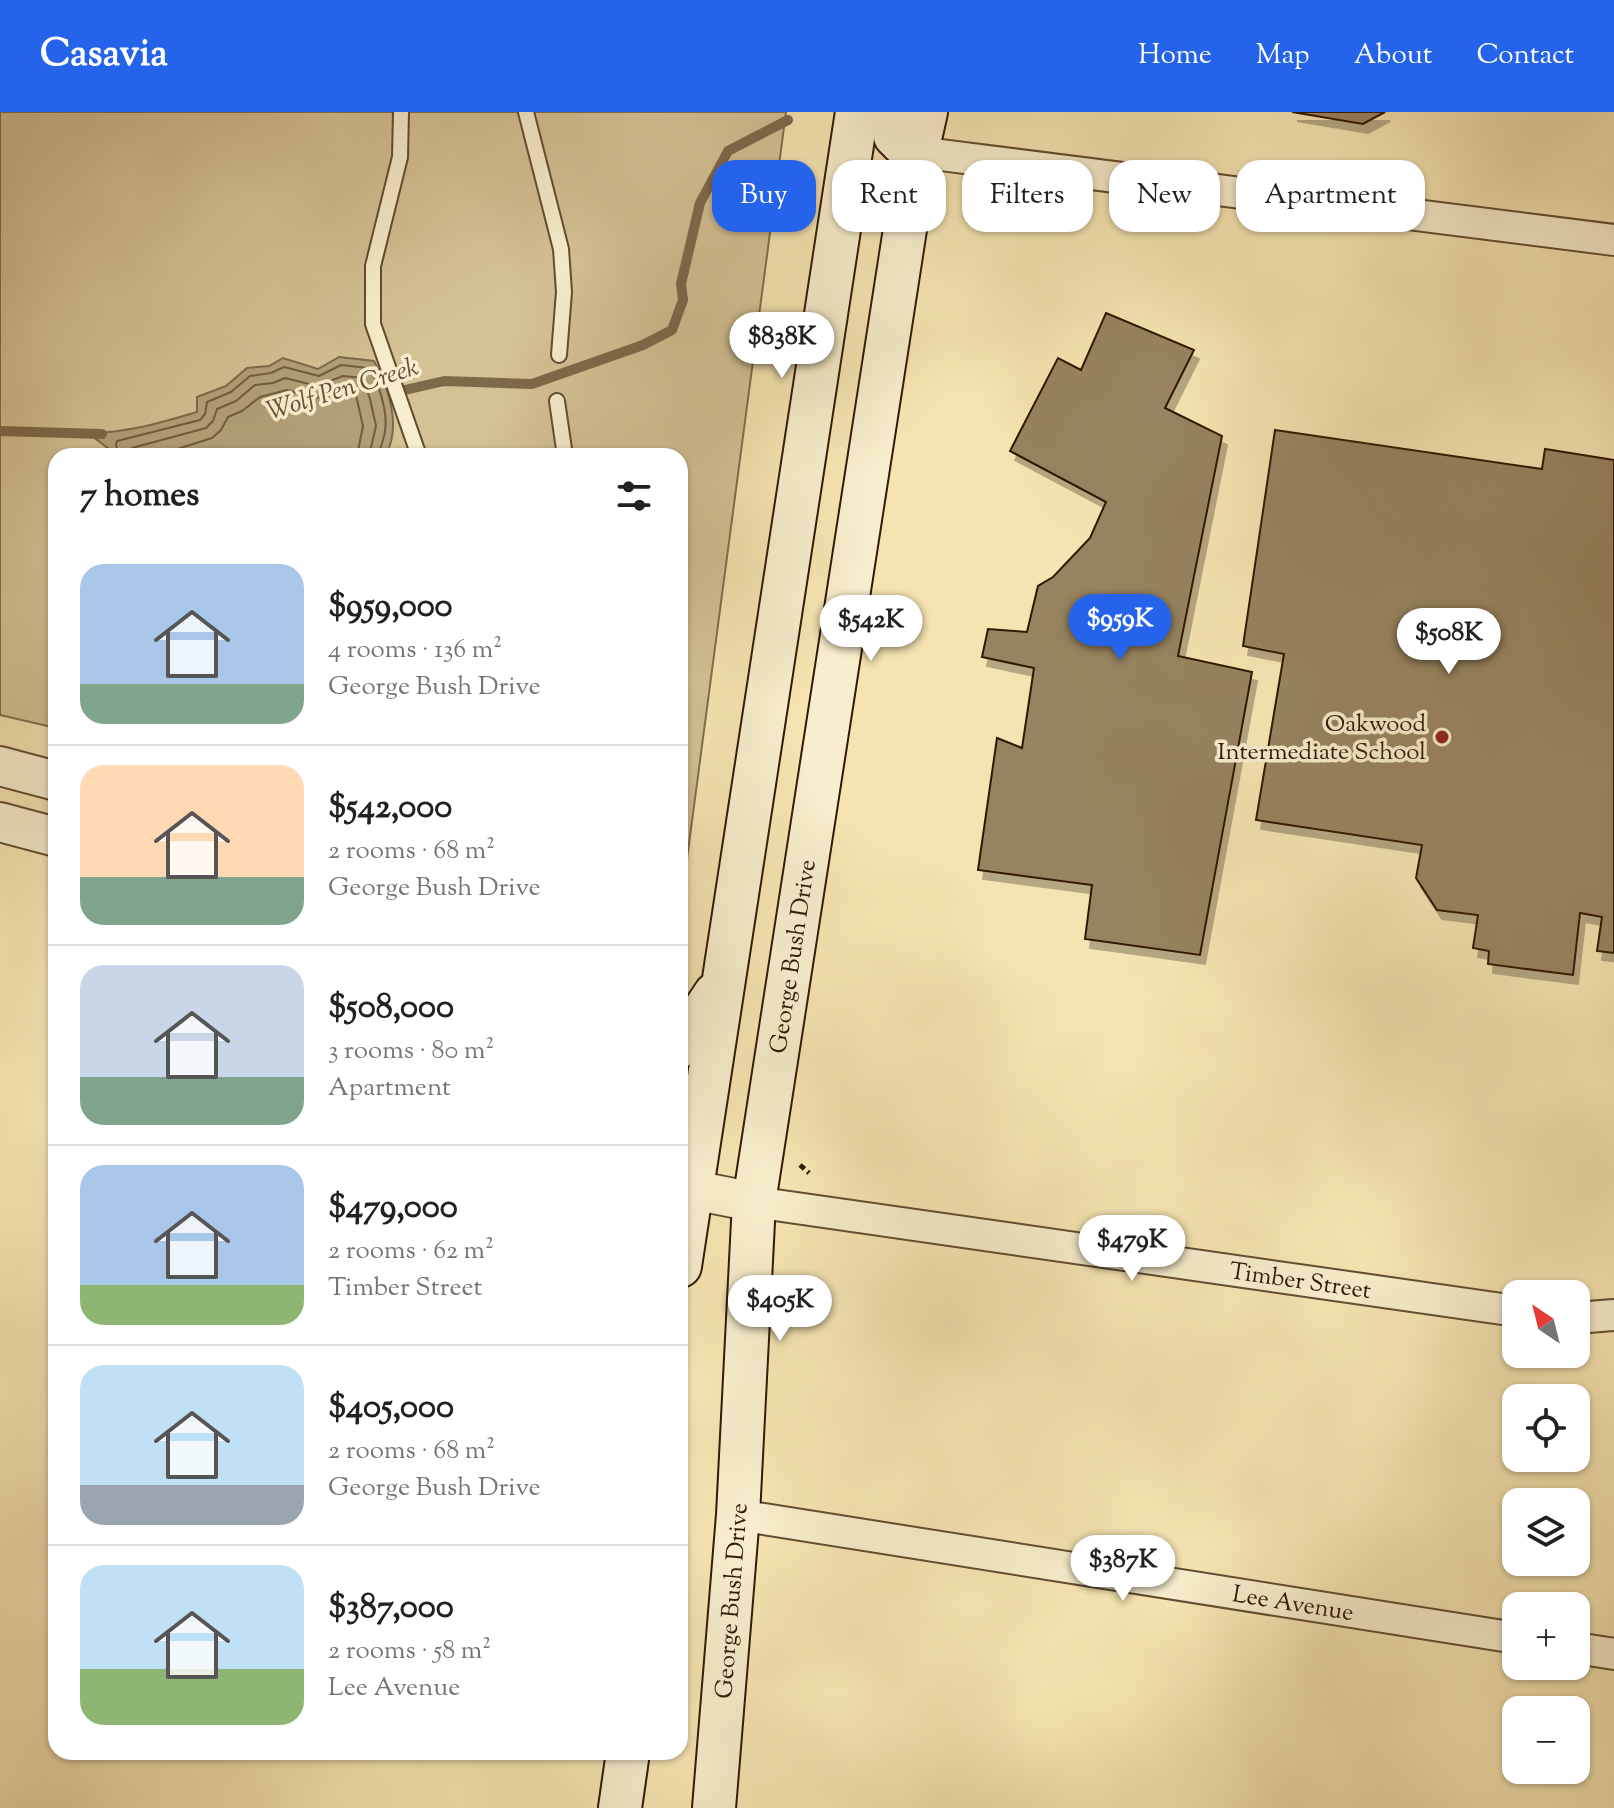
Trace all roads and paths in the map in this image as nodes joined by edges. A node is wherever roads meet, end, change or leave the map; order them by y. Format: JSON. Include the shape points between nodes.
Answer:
{"nodes":[{"id":1,"x":401,"y":112,"type":"edge"},
{"id":2,"x":526,"y":112,"type":"edge"},
{"id":3,"x":857,"y":112,"type":"edge"},
{"id":4,"x":895,"y":112,"type":"edge"},
{"id":5,"x":926,"y":112,"type":"edge"},
{"id":6,"x":917,"y":152,"type":"junction"},
{"id":7,"x":1614,"y":240,"type":"edge"},
{"id":8,"x":559,"y":355,"type":"dead end"},
{"id":9,"x":557,"y":401,"type":"dead end"},
{"id":10,"x":416,"y":448,"type":"edge"},
{"id":11,"x":564,"y":448,"type":"edge"},
{"id":12,"x":0,"y":766,"type":"edge"},
{"id":13,"x":48,"y":779,"type":"edge"},
{"id":14,"x":0,"y":822,"type":"edge"},
{"id":15,"x":48,"y":835,"type":"edge"},
{"id":16,"x":724,"y":979,"type":"junction"},
{"id":17,"x":688,"y":1034,"type":"edge"},
{"id":18,"x":800,"y":1165,"type":"dead end"},
{"id":19,"x":688,"y":1167,"type":"edge"},
{"id":20,"x":809,"y":1173,"type":"dead end"},
{"id":21,"x":688,"y":1189,"type":"edge"},
{"id":22,"x":754,"y":1202,"type":"junction"},
{"id":23,"x":1502,"y":1309,"type":"edge"},
{"id":24,"x":1614,"y":1315,"type":"edge"},
{"id":25,"x":1590,"y":1317,"type":"edge"},
{"id":26,"x":738,"y":1515,"type":"junction"},
{"id":27,"x":1502,"y":1636,"type":"edge"},
{"id":28,"x":1590,"y":1650,"type":"edge"},
{"id":29,"x":1614,"y":1654,"type":"edge"},
{"id":30,"x":627,"y":1760,"type":"edge"},
{"id":31,"x":620,"y":1808,"type":"edge"},
{"id":32,"x":714,"y":1808,"type":"edge"}],
"edges":[{"from":1,"to":10,"type":"lane","via":[[400,157],[373,266],[373,324]]},
{"from":2,"to":8,"type":"lane","via":[[561,249]]},
{"from":3,"to":16,"type":"main road"},
{"from":4,"to":6,"type":"main road","via":[[895,136]]},
{"from":5,"to":6,"type":"main road","name":"George Bush Drive"},
{"from":6,"to":7,"type":"street"},
{"from":6,"to":22,"type":"main road","name":"George Bush Drive"},
{"from":9,"to":11,"type":"lane"},
{"from":12,"to":13,"type":"street"},
{"from":14,"to":15,"type":"street"},
{"from":16,"to":17,"type":"main road"},
{"from":16,"to":19,"type":"main road"},
{"from":18,"to":20,"type":"path"},
{"from":21,"to":22,"type":"street"},
{"from":22,"to":23,"type":"street","name":"Timber Street"},
{"from":22,"to":26,"type":"main road","name":"George Bush Drive"},
{"from":24,"to":25,"type":"street"},
{"from":26,"to":27,"type":"street","name":"Lee Avenue"},
{"from":26,"to":32,"type":"main road","name":"George Bush Drive"},
{"from":28,"to":29,"type":"street"},
{"from":30,"to":31,"type":"main road"}]}
